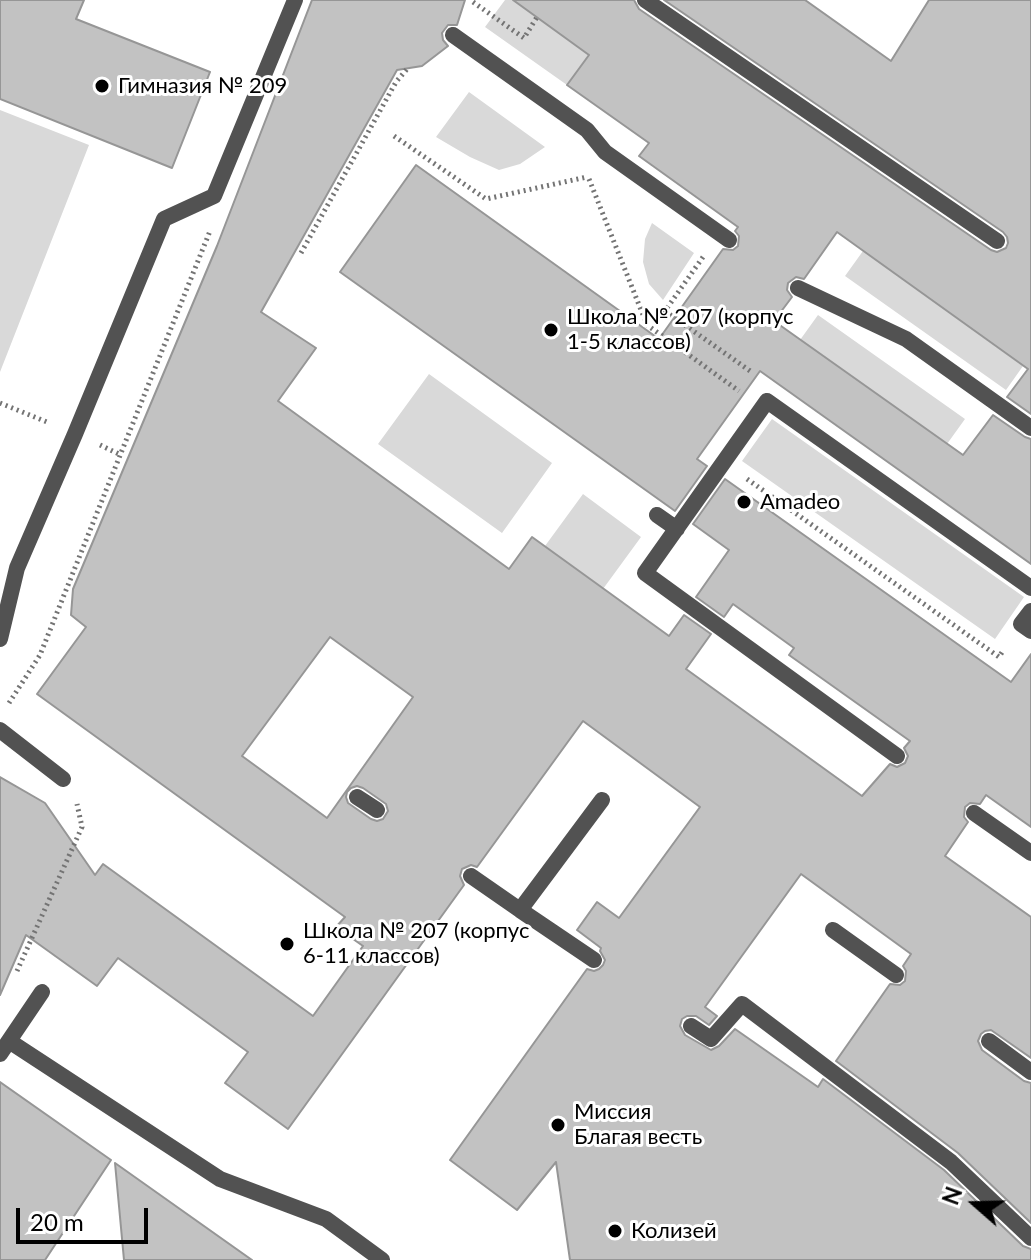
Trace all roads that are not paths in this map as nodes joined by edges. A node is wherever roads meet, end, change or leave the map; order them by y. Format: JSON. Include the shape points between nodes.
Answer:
{"nodes":[{"id":1,"x":295,"y":0,"type":"edge"},
{"id":2,"x":645,"y":0,"type":"edge"},
{"id":3,"x":453,"y":35,"type":"dead end"},
{"id":4,"x":724,"y":237,"type":"road end"},
{"id":5,"x":997,"y":241,"type":"dead end"},
{"id":6,"x":798,"y":288,"type":"dead end"},
{"id":7,"x":1031,"y":428,"type":"edge"},
{"id":8,"x":657,"y":515,"type":"dead end"},
{"id":9,"x":677,"y":529,"type":"junction"},
{"id":10,"x":1031,"y":588,"type":"edge"},
{"id":11,"x":0,"y":639,"type":"edge"},
{"id":12,"x":0,"y":730,"type":"edge"},
{"id":13,"x":897,"y":756,"type":"dead end"},
{"id":14,"x":63,"y":779,"type":"road end"},
{"id":15,"x":357,"y":797,"type":"dead end"},
{"id":16,"x":602,"y":800,"type":"dead end"},
{"id":17,"x":377,"y":810,"type":"dead end"},
{"id":18,"x":974,"y":813,"type":"dead end"},
{"id":19,"x":1031,"y":853,"type":"edge"},
{"id":20,"x":471,"y":876,"type":"dead end"},
{"id":21,"x":520,"y":910,"type":"junction"},
{"id":22,"x":833,"y":930,"type":"dead end"},
{"id":23,"x":594,"y":960,"type":"dead end"},
{"id":24,"x":896,"y":975,"type":"dead end"},
{"id":25,"x":42,"y":992,"type":"dead end"},
{"id":26,"x":691,"y":1026,"type":"dead end"},
{"id":27,"x":989,"y":1041,"type":"dead end"},
{"id":28,"x":4,"y":1047,"type":"edge"},
{"id":29,"x":1031,"y":1072,"type":"edge"},
{"id":30,"x":1031,"y":1238,"type":"edge"},
{"id":31,"x":382,"y":1260,"type":"edge"}],
"edges":[{"from":1,"to":11,"type":"lane","via":[[214,196],[164,219],[17,568]]},
{"from":2,"to":5,"type":"lane"},
{"from":3,"to":4,"type":"lane"},
{"from":6,"to":7,"type":"lane","via":[[906,339]]},
{"from":8,"to":9,"type":"lane"},
{"from":9,"to":10,"type":"lane","via":[[767,401]]},
{"from":9,"to":13,"type":"lane","via":[[645,573]]},
{"from":12,"to":14,"type":"lane"},
{"from":15,"to":17,"type":"lane"},
{"from":16,"to":21,"type":"lane"},
{"from":18,"to":19,"type":"lane"},
{"from":20,"to":21,"type":"lane"},
{"from":21,"to":23,"type":"lane"},
{"from":22,"to":24,"type":"lane"},
{"from":25,"to":28,"type":"lane"},
{"from":26,"to":30,"type":"lane","via":[[711,1039],[742,1004],[951,1162]]},
{"from":27,"to":29,"type":"lane"},
{"from":28,"to":31,"type":"lane","via":[[220,1179],[326,1219]]}]}
